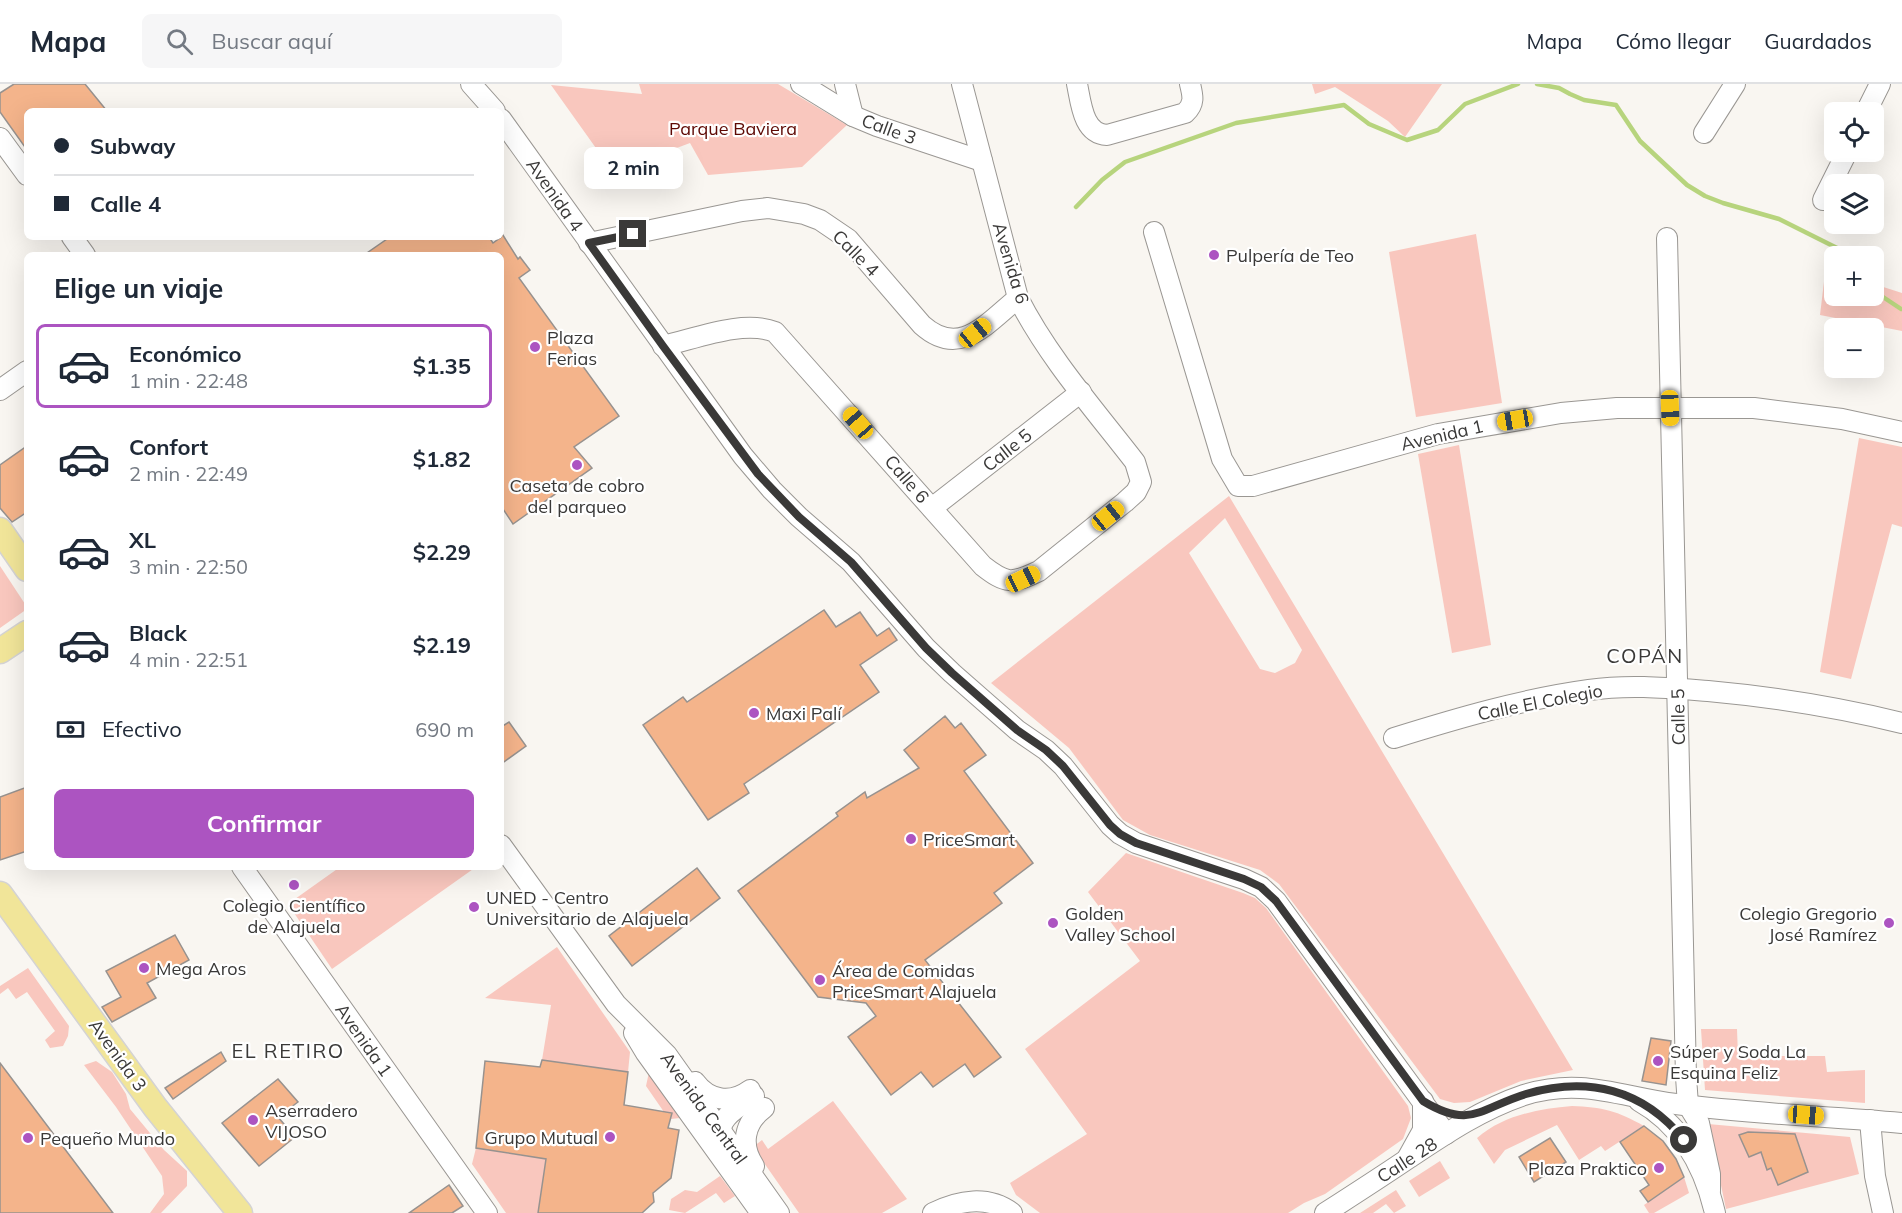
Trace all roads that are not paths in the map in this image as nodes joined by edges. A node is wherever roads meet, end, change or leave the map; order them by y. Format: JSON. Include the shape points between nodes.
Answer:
{"nodes":[{"id":1,"x":471,"y":84,"type":"edge"},
{"id":2,"x":801,"y":84,"type":"edge"},
{"id":3,"x":845,"y":84,"type":"edge"},
{"id":4,"x":962,"y":84,"type":"edge"},
{"id":5,"x":1077,"y":84,"type":"edge"},
{"id":6,"x":1190,"y":84,"type":"edge"},
{"id":7,"x":1735,"y":84,"type":"edge"},
{"id":8,"x":1880,"y":84,"type":"edge"},
{"id":9,"x":1871,"y":102,"type":"edge"},
{"id":10,"x":492,"y":108,"type":"edge"},
{"id":11,"x":853,"y":116,"type":"junction"},
{"id":12,"x":504,"y":123,"type":"edge"},
{"id":13,"x":1704,"y":133,"type":"dead end"},
{"id":14,"x":0,"y":138,"type":"edge"},
{"id":15,"x":982,"y":161,"type":"junction"},
{"id":16,"x":1842,"y":162,"type":"edge"},
{"id":17,"x":24,"y":172,"type":"edge"},
{"id":18,"x":1822,"y":201,"type":"dead end"},
{"id":19,"x":1154,"y":232,"type":"dead end"},
{"id":20,"x":1667,"y":238,"type":"dead end"},
{"id":21,"x":589,"y":243,"type":"junction"},
{"id":22,"x":1018,"y":298,"type":"junction"},
{"id":23,"x":663,"y":346,"type":"junction"},
{"id":24,"x":24,"y":373,"type":"edge"},
{"id":25,"x":0,"y":390,"type":"edge"},
{"id":26,"x":1081,"y":392,"type":"junction"},
{"id":27,"x":1670,"y":408,"type":"junction"},
{"id":28,"x":1902,"y":432,"type":"edge"},
{"id":29,"x":1141,"y":482,"type":"joint"},
{"id":30,"x":932,"y":508,"type":"junction"},
{"id":31,"x":0,"y":530,"type":"edge"},
{"id":32,"x":24,"y":565,"type":"edge"},
{"id":33,"x":24,"y":635,"type":"edge"},
{"id":34,"x":0,"y":651,"type":"edge"},
{"id":35,"x":1677,"y":689,"type":"junction"},
{"id":36,"x":1902,"y":723,"type":"edge"},
{"id":37,"x":1394,"y":738,"type":"dead end"},
{"id":38,"x":504,"y":849,"type":"edge"},
{"id":39,"x":244,"y":870,"type":"edge"},
{"id":40,"x":0,"y":894,"type":"edge"},
{"id":41,"x":621,"y":1010,"type":"junction"},
{"id":42,"x":643,"y":1032,"type":"junction"},
{"id":43,"x":682,"y":1090,"type":"junction"},
{"id":44,"x":1629,"y":1095,"type":"junction"},
{"id":45,"x":757,"y":1099,"type":"junction"},
{"id":46,"x":1423,"y":1101,"type":"junction"},
{"id":47,"x":1698,"y":1112,"type":"junction"},
{"id":48,"x":1479,"y":1114,"type":"junction"},
{"id":49,"x":1870,"y":1120,"type":"junction"},
{"id":50,"x":1902,"y":1123,"type":"edge"},
{"id":51,"x":719,"y":1128,"type":"junction"},
{"id":52,"x":1446,"y":1134,"type":"junction"},
{"id":53,"x":1406,"y":1160,"type":"junction"},
{"id":54,"x":1710,"y":1191,"type":"junction"},
{"id":55,"x":239,"y":1212,"type":"edge"},
{"id":56,"x":771,"y":1212,"type":"edge"},
{"id":57,"x":486,"y":1213,"type":"edge"},
{"id":58,"x":933,"y":1213,"type":"edge"},
{"id":59,"x":1012,"y":1213,"type":"edge"},
{"id":60,"x":1326,"y":1213,"type":"edge"},
{"id":61,"x":1715,"y":1213,"type":"edge"},
{"id":62,"x":1883,"y":1213,"type":"edge"}],
"edges":[{"from":1,"to":10,"type":"street"},
{"from":2,"to":11,"type":"street","name":"Calle 3"},
{"from":3,"to":11,"type":"street"},
{"from":4,"to":15,"type":"street","name":"Avenida 6"},
{"from":5,"to":6,"type":"street","via":[[1085,117],[1094,131],[1107,135],[1178,116],[1191,107]]},
{"from":7,"to":13,"type":"street"},
{"from":8,"to":9,"type":"street"},
{"from":11,"to":15,"type":"street","name":"Calle 3"},
{"from":12,"to":21,"type":"street","name":"Avenida 4"},
{"from":14,"to":17,"type":"street"},
{"from":15,"to":22,"type":"street","name":"Avenida 6"},
{"from":16,"to":18,"type":"street"},
{"from":19,"to":27,"type":"street","name":"Avenida 1","via":[[1222,459],[1238,486],[1253,486],[1462,429],[1561,413]]},
{"from":20,"to":27,"type":"street","name":"Calle 5"},
{"from":21,"to":22,"type":"street","name":"Calle 4","via":[[742,211],[787,210],[820,220],[848,239],[934,336],[949,341],[975,333]]},
{"from":21,"to":23,"type":"street","name":"Avenida 4"},
{"from":22,"to":26,"type":"street","name":"Avenida 6"},
{"from":23,"to":30,"type":"street","name":"Calle 6","via":[[737,329],[766,328],[775,332]]},
{"from":23,"to":46,"type":"street","name":"Avenida 4","via":[[772,490],[851,562],[952,673],[1063,766],[1115,830],[1136,843],[1244,879],[1261,887],[1276,901]]},
{"from":24,"to":25,"type":"street"},
{"from":26,"to":29,"type":"street","name":"Avenida 6","via":[[1135,462]]},
{"from":26,"to":30,"type":"street","name":"Calle 5"},
{"from":27,"to":28,"type":"street","name":"Avenida 1","via":[[1754,408],[1842,419]]},
{"from":27,"to":35,"type":"street","name":"Calle 5"},
{"from":29,"to":30,"type":"street","name":"Calle 6","via":[[1125,502],[1039,571],[1016,580],[998,578],[983,566]]},
{"from":31,"to":32,"type":"main road"},
{"from":33,"to":34,"type":"main road"},
{"from":35,"to":36,"type":"street","name":"Calle El Colegio","via":[[1821,704]]},
{"from":35,"to":37,"type":"street","name":"Calle El Colegio","via":[[1591,690],[1511,705]]},
{"from":35,"to":47,"type":"street","name":"Calle 5"},
{"from":38,"to":41,"type":"street","name":"Avenida Central"},
{"from":39,"to":57,"type":"street","name":"Avenida 1"},
{"from":40,"to":55,"type":"main road","name":"Avenida 3","via":[[155,1107]]},
{"from":41,"to":42,"type":"street","name":"Avenida Central"},
{"from":41,"to":43,"type":"street","name":"Avenida Central","via":[[646,1053],[661,1062]]},
{"from":42,"to":43,"type":"street","name":"Avenida Central","via":[[667,1055]]},
{"from":42,"to":45,"type":"street","via":[[675,1055],[708,1095]]},
{"from":43,"to":51,"type":"street","name":"Avenida Central"},
{"from":43,"to":56,"type":"street","name":"Avenida Central"},
{"from":44,"to":47,"type":"street","name":"Calle 28"},
{"from":44,"to":48,"type":"street","name":"Calle 28","via":[[1596,1088],[1552,1088]]},
{"from":44,"to":54,"type":"street","via":[[1653,1109],[1676,1130],[1691,1150]]},
{"from":45,"to":51,"type":"street","via":[[722,1120]]},
{"from":45,"to":56,"type":"street","via":[[746,1148],[773,1192]]},
{"from":46,"to":48,"type":"street","via":[[1450,1114]]},
{"from":46,"to":52,"type":"street","name":"Avenida 4"},
{"from":46,"to":53,"type":"street","via":[[1423,1130]]},
{"from":47,"to":49,"type":"street","name":"Calle 28"},
{"from":47,"to":54,"type":"street","name":"Calle 5"},
{"from":48,"to":52,"type":"street","name":"Calle 28"},
{"from":49,"to":50,"type":"street","name":"Calle 28"},
{"from":49,"to":62,"type":"street"},
{"from":51,"to":56,"type":"street","name":"Avenida Central"},
{"from":52,"to":53,"type":"street","name":"Calle 28"},
{"from":53,"to":60,"type":"street","name":"Calle 28"},
{"from":54,"to":61,"type":"street"},
{"from":58,"to":59,"type":"street","via":[[970,1201],[994,1203]]}]}
